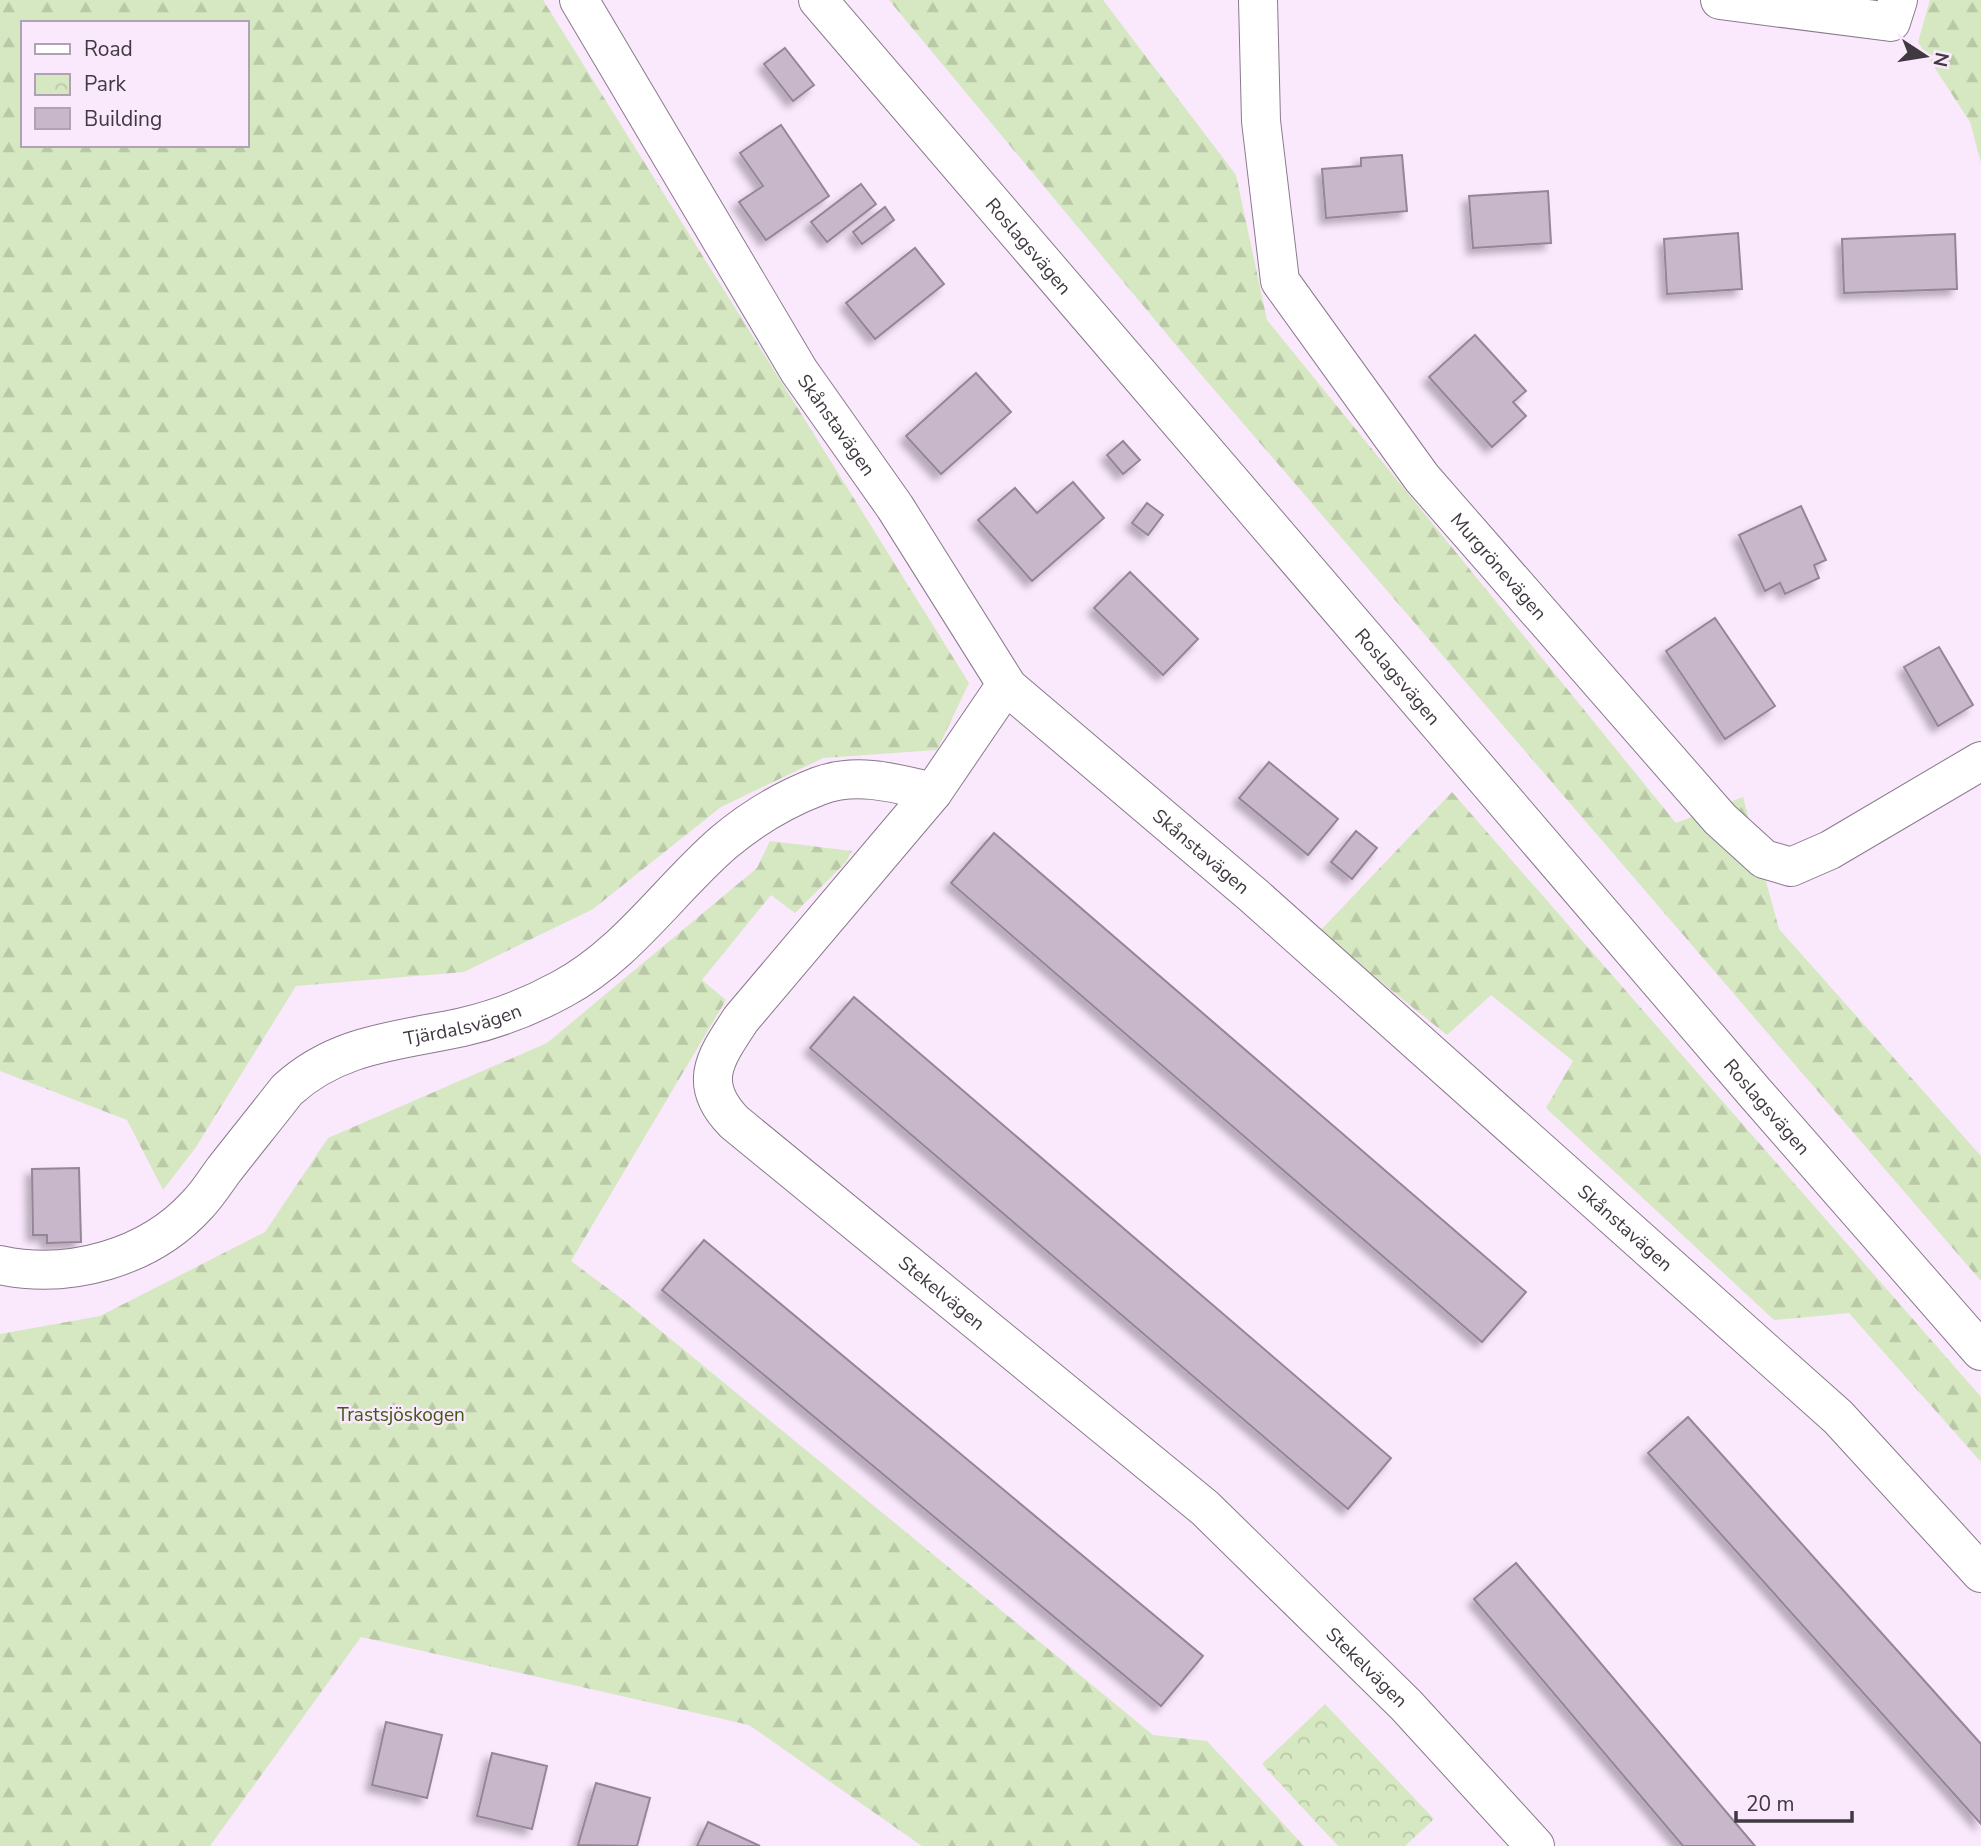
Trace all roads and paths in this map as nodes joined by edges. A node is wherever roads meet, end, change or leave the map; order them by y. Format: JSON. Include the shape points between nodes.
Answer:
{"nodes":[{"id":1,"x":579,"y":0,"type":"edge"},
{"id":2,"x":818,"y":0,"type":"edge"},
{"id":3,"x":1258,"y":0,"type":"edge"},
{"id":4,"x":1720,"y":0,"type":"edge"},
{"id":5,"x":1894,"y":11,"type":"edge"},
{"id":6,"x":1008,"y":687,"type":"junction"},
{"id":7,"x":1981,"y":761,"type":"edge"},
{"id":8,"x":933,"y":792,"type":"junction"},
{"id":9,"x":0,"y":1265,"type":"edge"},
{"id":10,"x":1981,"y":1351,"type":"edge"},
{"id":11,"x":1981,"y":1573,"type":"edge"},
{"id":12,"x":1535,"y":1846,"type":"edge"}],
"edges":[{"from":1,"to":6,"type":"street","name":"Skånstavägen","via":[[799,371],[895,507]]},
{"from":2,"to":10,"type":"street","name":"Roslagsvägen"},
{"from":3,"to":7,"type":"street","name":"Murgrönevägen","via":[[1261,121],[1280,281],[1422,478],[1720,819],[1765,859],[1791,867],[1830,850]]},
{"from":4,"to":5,"type":"street"},
{"from":6,"to":8,"type":"street","name":"Stekelvägen"},
{"from":6,"to":11,"type":"street","name":"Skånstavägen","via":[[1254,895],[1838,1417]]},
{"from":8,"to":9,"type":"street","name":"Tjärdalsvägen","via":[[855,778],[819,786],[791,799],[723,843],[631,936],[566,987],[501,1016],[352,1050],[303,1075],[197,1206],[155,1240],[87,1266],[61,1270]]},
{"from":8,"to":12,"type":"street","name":"Stekelvägen","via":[[741,1019],[717,1055],[713,1084],[722,1109],[1205,1508],[1406,1705]]}]}
